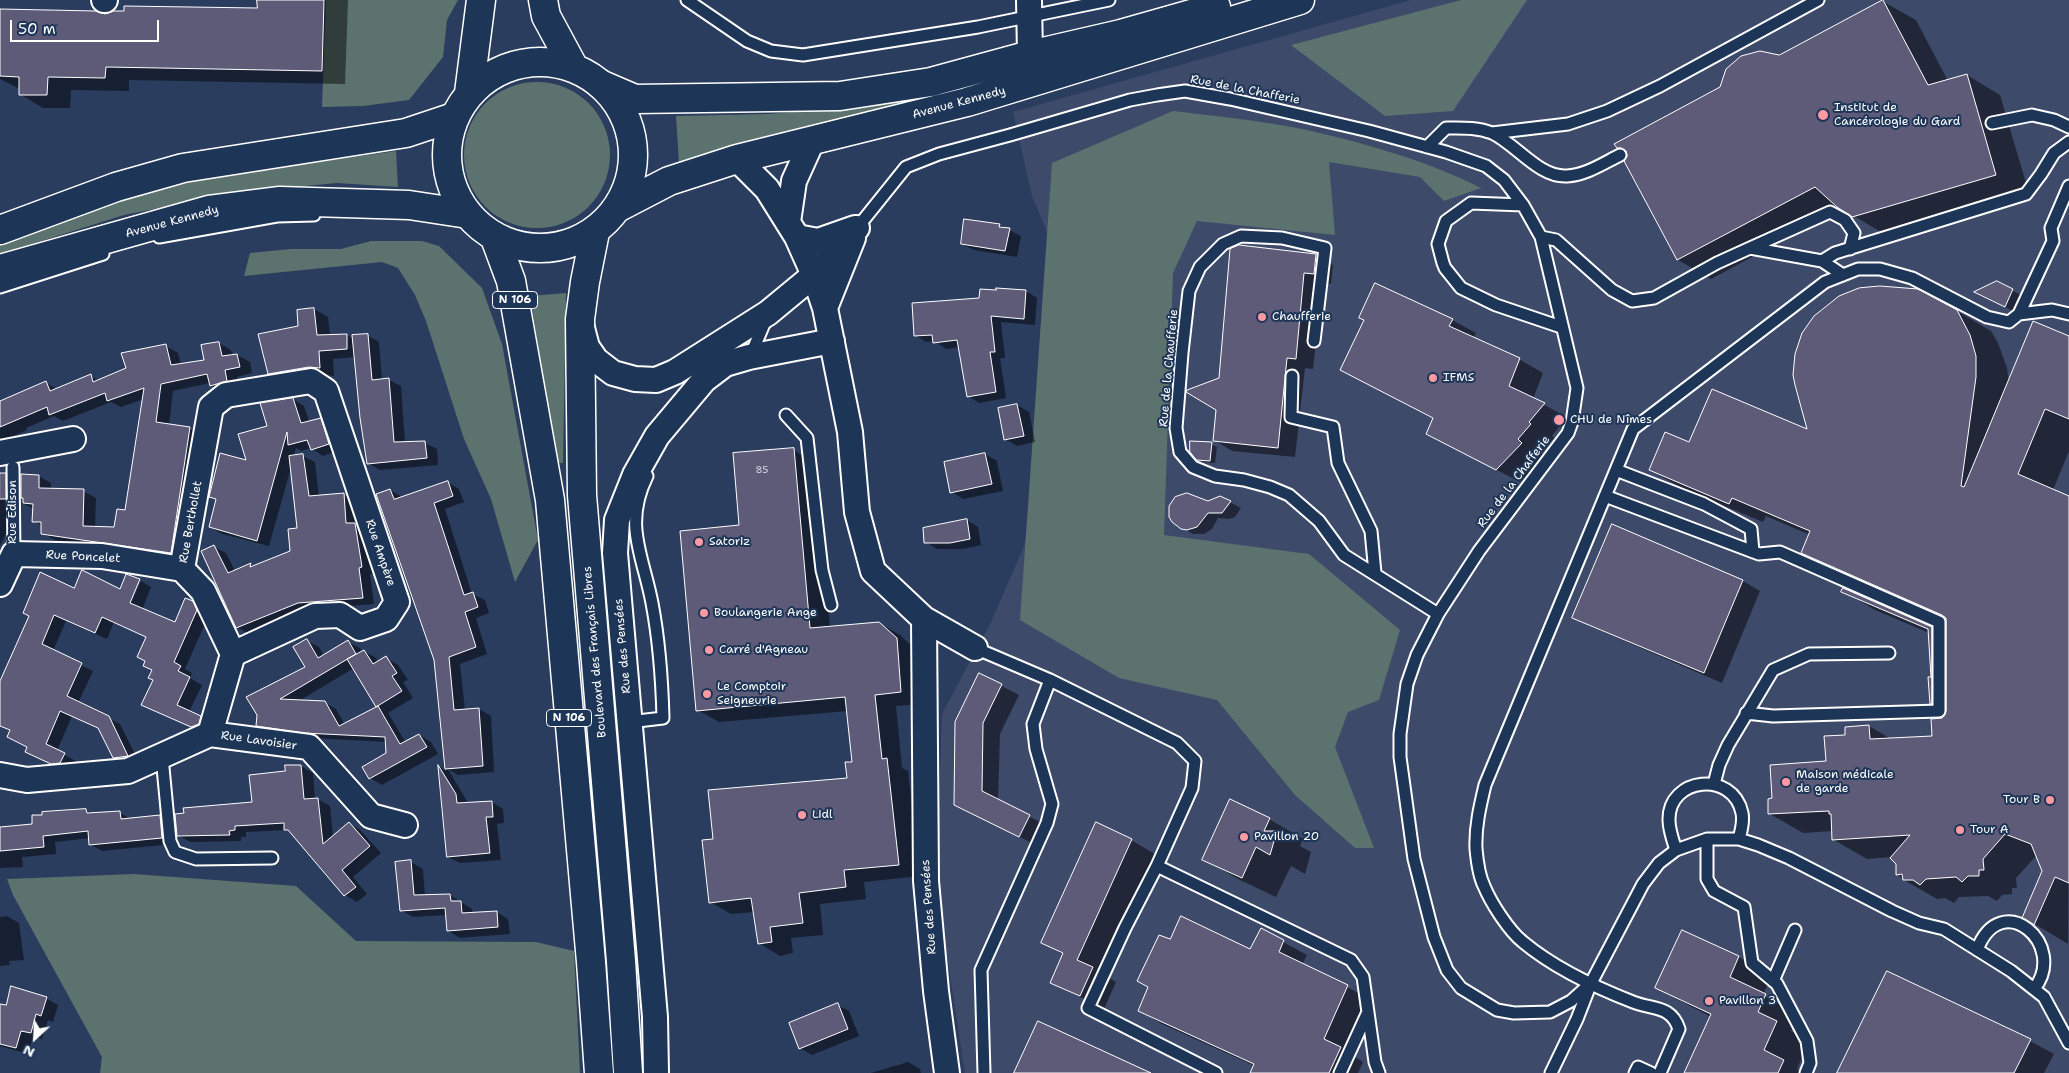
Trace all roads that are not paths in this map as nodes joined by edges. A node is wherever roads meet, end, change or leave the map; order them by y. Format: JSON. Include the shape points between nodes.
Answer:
{"nodes":[{"id":1,"x":481,"y":0,"type":"edge"},
{"id":2,"x":543,"y":0,"type":"edge"},
{"id":3,"x":687,"y":0,"type":"edge"},
{"id":4,"x":1109,"y":0,"type":"edge"},
{"id":5,"x":1242,"y":0,"type":"edge"},
{"id":6,"x":1300,"y":0,"type":"edge"},
{"id":7,"x":1818,"y":0,"type":"edge"},
{"id":8,"x":1030,"y":9,"type":"edge"},
{"id":9,"x":1030,"y":55,"type":"junction"},
{"id":10,"x":574,"y":68,"type":"junction"},
{"id":11,"x":600,"y":84,"type":"junction"},
{"id":12,"x":469,"y":94,"type":"junction"},
{"id":13,"x":454,"y":116,"type":"junction"},
{"id":14,"x":1992,"y":123,"type":"dead end"},
{"id":15,"x":2069,"y":127,"type":"edge"},
{"id":16,"x":1492,"y":133,"type":"junction"},
{"id":17,"x":813,"y":139,"type":"junction"},
{"id":18,"x":2069,"y":142,"type":"edge"},
{"id":19,"x":1428,"y":147,"type":"junction"},
{"id":20,"x":1620,"y":155,"type":"dead end"},
{"id":21,"x":737,"y":159,"type":"junction"},
{"id":22,"x":2069,"y":186,"type":"edge"},
{"id":23,"x":341,"y":202,"type":"junction"},
{"id":24,"x":1523,"y":205,"type":"junction"},
{"id":25,"x":619,"y":207,"type":"junction"},
{"id":26,"x":468,"y":214,"type":"junction"},
{"id":27,"x":857,"y":228,"type":"junction"},
{"id":28,"x":793,"y":229,"type":"junction"},
{"id":29,"x":0,"y":230,"type":"edge"},
{"id":30,"x":595,"y":232,"type":"junction"},
{"id":31,"x":1541,"y":237,"type":"junction"},
{"id":32,"x":495,"y":238,"type":"junction"},
{"id":33,"x":143,"y":241,"type":"dead end"},
{"id":34,"x":1750,"y":248,"type":"junction"},
{"id":35,"x":117,"y":249,"type":"dead end"},
{"id":36,"x":1850,"y":249,"type":"junction"},
{"id":37,"x":1822,"y":261,"type":"junction"},
{"id":38,"x":0,"y":269,"type":"edge"},
{"id":39,"x":814,"y":275,"type":"junction"},
{"id":40,"x":1843,"y":275,"type":"junction"},
{"id":41,"x":0,"y":287,"type":"edge"},
{"id":42,"x":825,"y":308,"type":"junction"},
{"id":43,"x":768,"y":313,"type":"junction"},
{"id":44,"x":2019,"y":314,"type":"junction"},
{"id":45,"x":2069,"y":314,"type":"edge"},
{"id":46,"x":580,"y":319,"type":"junction"},
{"id":47,"x":1561,"y":327,"type":"junction"},
{"id":48,"x":832,"y":341,"type":"junction"},
{"id":49,"x":1314,"y":341,"type":"dead end"},
{"id":50,"x":750,"y":357,"type":"junction"},
{"id":51,"x":1292,"y":376,"type":"dead end"},
{"id":52,"x":211,"y":407,"type":"joint"},
{"id":53,"x":786,"y":414,"type":"dead end"},
{"id":54,"x":73,"y":439,"type":"dead end"},
{"id":55,"x":7,"y":460,"type":"edge"},
{"id":56,"x":1616,"y":470,"type":"junction"},
{"id":57,"x":1605,"y":496,"type":"junction"},
{"id":58,"x":1753,"y":552,"type":"junction"},
{"id":59,"x":14,"y":554,"type":"junction"},
{"id":60,"x":182,"y":569,"type":"junction"},
{"id":61,"x":1375,"y":574,"type":"junction"},
{"id":62,"x":0,"y":584,"type":"edge"},
{"id":63,"x":831,"y":605,"type":"dead end"},
{"id":64,"x":1438,"y":614,"type":"junction"},
{"id":65,"x":924,"y":620,"type":"junction"},
{"id":66,"x":976,"y":648,"type":"joint"},
{"id":67,"x":1889,"y":653,"type":"dead end"},
{"id":68,"x":233,"y":654,"type":"junction"},
{"id":69,"x":1050,"y":680,"type":"junction"},
{"id":70,"x":1746,"y":713,"type":"junction"},
{"id":71,"x":629,"y":722,"type":"junction"},
{"id":72,"x":210,"y":734,"type":"junction"},
{"id":73,"x":162,"y":757,"type":"junction"},
{"id":74,"x":0,"y":775,"type":"edge"},
{"id":75,"x":1714,"y":784,"type":"junction"},
{"id":76,"x":405,"y":825,"type":"dead end"},
{"id":77,"x":1707,"y":839,"type":"junction"},
{"id":78,"x":1739,"y":839,"type":"junction"},
{"id":79,"x":1676,"y":850,"type":"junction"},
{"id":80,"x":272,"y":858,"type":"dead end"},
{"id":81,"x":1157,"y":866,"type":"junction"},
{"id":82,"x":1795,"y":930,"type":"dead end"},
{"id":83,"x":1977,"y":950,"type":"junction"},
{"id":84,"x":1772,"y":981,"type":"junction"},
{"id":85,"x":1591,"y":982,"type":"junction"},
{"id":86,"x":2034,"y":990,"type":"junction"},
{"id":87,"x":1367,"y":1014,"type":"junction"},
{"id":88,"x":2069,"y":1043,"type":"edge"},
{"id":89,"x":599,"y":1073,"type":"edge"},
{"id":90,"x":628,"y":1073,"type":"edge"},
{"id":91,"x":656,"y":1073,"type":"edge"},
{"id":92,"x":947,"y":1073,"type":"edge"},
{"id":93,"x":984,"y":1073,"type":"edge"},
{"id":94,"x":1216,"y":1073,"type":"edge"},
{"id":95,"x":1340,"y":1073,"type":"edge"},
{"id":96,"x":1379,"y":1073,"type":"edge"},
{"id":97,"x":1551,"y":1073,"type":"edge"},
{"id":98,"x":1635,"y":1073,"type":"edge"},
{"id":99,"x":1651,"y":1073,"type":"edge"},
{"id":100,"x":1660,"y":1073,"type":"edge"},
{"id":101,"x":1806,"y":1073,"type":"edge"}],
"edges":[{"from":1,"to":12,"type":"main road"},
{"from":2,"to":10,"type":"main road","via":[[546,16]]},
{"from":3,"to":8,"type":"lane","via":[[747,41],[771,51],[803,56],[909,39]]},
{"from":4,"to":8,"type":"lane"},
{"from":5,"to":9,"type":"main road","via":[[1121,34]]},
{"from":6,"to":17,"type":"main road","name":"Avenue Kennedy","via":[[967,102]]},
{"from":7,"to":16,"type":"lane","via":[[1660,86],[1607,111],[1568,124]]},
{"from":8,"to":9,"type":"street"},
{"from":9,"to":11,"type":"main road","via":[[931,82],[840,96],[635,98]]},
{"from":10,"to":11,"type":"main road"},
{"from":10,"to":12,"type":"main road","via":[[546,62],[518,64],[491,75]]},
{"from":11,"to":25,"type":"main road","via":[[618,104],[630,128],[634,155],[630,182]]},
{"from":12,"to":13,"type":"main road"},
{"from":13,"to":26,"type":"main road","via":[[447,159],[451,184]]},
{"from":13,"to":29,"type":"main road","via":[[406,133],[183,168],[116,187]]},
{"from":14,"to":15,"type":"lane","via":[[2032,115]]},
{"from":16,"to":19,"type":"lane","via":[[1472,128],[1446,128]]},
{"from":16,"to":20,"type":"lane","via":[[1554,176],[1580,174]]},
{"from":17,"to":21,"type":"main road","name":"Avenue Kennedy"},
{"from":17,"to":28,"type":"street","via":[[794,182]]},
{"from":18,"to":36,"type":"lane","via":[[2054,153],[2026,194]]},
{"from":19,"to":24,"type":"lane","name":"Rue de la Chafferie","via":[[1486,166],[1504,180]]},
{"from":19,"to":27,"type":"lane","name":"Rue de la Chafferie","via":[[1185,91],[1130,100],[939,154],[906,168]]},
{"from":21,"to":25,"type":"main road","name":"Avenue Kennedy","via":[[669,181]]},
{"from":21,"to":28,"type":"street","via":[[767,189]]},
{"from":22,"to":44,"type":"lane","via":[[2051,228],[2053,241]]},
{"from":23,"to":26,"type":"main road","name":"Avenue Kennedy","via":[[409,205]]},
{"from":23,"to":33,"type":"lane","via":[[324,214],[276,216]]},
{"from":23,"to":38,"type":"main road","name":"Avenue Kennedy","via":[[280,201],[209,210]]},
{"from":24,"to":31,"type":"lane","name":"Rue de la Chafferie"},
{"from":24,"to":47,"type":"lane","via":[[1471,203],[1446,221],[1438,244],[1445,268],[1461,288],[1496,305]]},
{"from":25,"to":30,"type":"main road"},
{"from":26,"to":32,"type":"main road"},
{"from":27,"to":28,"type":"street","via":[[818,241]]},
{"from":27,"to":39,"type":"street"},
{"from":27,"to":42,"type":"street"},
{"from":28,"to":39,"type":"street"},
{"from":30,"to":32,"type":"main road","via":[[563,246],[537,248]]},
{"from":30,"to":46,"type":"main road","name":"Boulevard des Français Libres","number":"N 106"},
{"from":31,"to":34,"type":"lane","via":[[1556,240],[1612,290],[1632,301],[1654,298]]},
{"from":31,"to":47,"type":"lane","name":"Rue de la Chafferie"},
{"from":32,"to":89,"type":"main road","number":"N 106","via":[[511,281],[550,500]]},
{"from":34,"to":36,"type":"lane","via":[[1830,212],[1845,220],[1854,233]]},
{"from":34,"to":37,"type":"lane"},
{"from":35,"to":41,"type":"lane"},
{"from":36,"to":37,"type":"lane"},
{"from":37,"to":40,"type":"lane"},
{"from":39,"to":42,"type":"street"},
{"from":39,"to":43,"type":"street"},
{"from":40,"to":44,"type":"lane","via":[[1858,269],[1880,269],[1912,278],[1987,317],[2009,322]]},
{"from":40,"to":56,"type":"lane","via":[[1825,282],[1633,429]]},
{"from":42,"to":48,"type":"street"},
{"from":43,"to":46,"type":"street","via":[[675,372],[656,380],[613,373],[596,360],[587,347]]},
{"from":43,"to":50,"type":"lane"},
{"from":44,"to":45,"type":"lane","via":[[2052,310]]},
{"from":46,"to":90,"type":"main road","name":"Boulevard des Français Libres","number":"N 106","via":[[582,495],[621,952]]},
{"from":47,"to":64,"type":"lane","name":"Rue de la Chafferie","via":[[1577,388],[1568,433],[1479,552]]},
{"from":48,"to":50,"type":"street","name":"Rue des Pensées"},
{"from":48,"to":65,"type":"street","via":[[850,432],[858,512],[873,571]]},
{"from":49,"to":61,"type":"lane","name":"Rue de la Chaufferie","via":[[1325,248],[1282,238],[1241,236],[1223,244],[1200,267],[1189,291],[1176,428],[1180,452],[1193,467],[1215,476],[1244,480],[1289,495],[1319,521],[1344,555]]},
{"from":50,"to":71,"type":"street","name":"Rue des Pensées","via":[[725,364],[704,380],[658,436],[635,475],[617,520],[614,553]]},
{"from":50,"to":71,"type":"lane","via":[[710,389],[688,413],[666,443],[645,481],[634,523],[636,546],[652,602],[663,718]]},
{"from":51,"to":61,"type":"lane","via":[[1291,417],[1333,427],[1338,463],[1371,531]]},
{"from":52,"to":60,"type":"street","name":"Rue Berthollet"},
{"from":52,"to":68,"type":"street","name":"Rue Ampère","via":[[226,395],[311,381],[326,391],[397,602],[386,619],[360,628],[340,615],[315,616]]},
{"from":53,"to":63,"type":"lane","via":[[807,438],[822,570]]},
{"from":54,"to":55,"type":"street"},
{"from":55,"to":59,"type":"lane","name":"Rue Edison"},
{"from":56,"to":57,"type":"lane"},
{"from":56,"to":58,"type":"lane","via":[[1704,504],[1752,529]]},
{"from":57,"to":58,"type":"lane"},
{"from":57,"to":85,"type":"lane","via":[[1485,785],[1476,849],[1483,885],[1522,942],[1556,965]]},
{"from":58,"to":70,"type":"lane","via":[[1780,552],[1939,622],[1939,711],[1773,716]]},
{"from":59,"to":60,"type":"street","name":"Rue Poncelet","via":[[102,556]]},
{"from":59,"to":62,"type":"street","name":"Rue Edison"},
{"from":60,"to":68,"type":"street","name":"Rue Berthollet","via":[[203,591]]},
{"from":61,"to":64,"type":"lane","name":"Rue de la Chaufferie"},
{"from":64,"to":85,"type":"lane","name":"Rue de la Chafferie","via":[[1417,655],[1407,684],[1400,757],[1414,858],[1434,937],[1447,970],[1461,988],[1479,1000],[1497,1010],[1514,1014],[1550,1012],[1571,1001]]},
{"from":65,"to":66,"type":"street"},
{"from":65,"to":92,"type":"street","name":"Rue des Pensées","via":[[926,881]]},
{"from":66,"to":69,"type":"lane"},
{"from":67,"to":70,"type":"lane","via":[[1809,654],[1774,670]]},
{"from":68,"to":72,"type":"street"},
{"from":69,"to":81,"type":"lane","via":[[1177,743],[1195,761],[1192,788]]},
{"from":69,"to":93,"type":"lane","via":[[1033,724],[1036,749],[1052,804],[1047,824],[981,970]]},
{"from":70,"to":75,"type":"lane","via":[[1719,765]]},
{"from":71,"to":91,"type":"street","name":"Rue des Pensées","via":[[655,1017]]},
{"from":72,"to":73,"type":"street","name":"Rue Lavoisier"},
{"from":72,"to":76,"type":"street","name":"Rue Lavoisier","via":[[308,748],[371,816]]},
{"from":73,"to":74,"type":"street","name":"Rue Lavoisier","via":[[128,772],[27,780]]},
{"from":73,"to":80,"type":"lane","via":[[170,840],[175,852],[196,859]]},
{"from":75,"to":78,"type":"lane","via":[[1724,788],[1738,803],[1743,823]]},
{"from":75,"to":79,"type":"lane","via":[[1692,785],[1676,798],[1669,819]]},
{"from":77,"to":78,"type":"lane"},
{"from":77,"to":79,"type":"lane"},
{"from":77,"to":84,"type":"lane","via":[[1707,880],[1714,891],[1744,907],[1752,962]]},
{"from":78,"to":83,"type":"lane","via":[[1789,858],[1919,923],[1944,929]]},
{"from":79,"to":85,"type":"lane","via":[[1659,863],[1644,884]]},
{"from":81,"to":87,"type":"lane","via":[[1351,960],[1363,977]]},
{"from":81,"to":94,"type":"lane","via":[[1088,1008]]},
{"from":82,"to":84,"type":"lane"},
{"from":83,"to":86,"type":"lane"},
{"from":83,"to":86,"type":"lane","via":[[1986,932],[2003,923],[2018,922],[2034,928],[2043,938],[2050,958],[2047,974]]},
{"from":84,"to":101,"type":"lane","via":[[1807,1041],[1810,1063]]},
{"from":85,"to":97,"type":"lane"},
{"from":85,"to":100,"type":"lane","via":[[1644,1006],[1666,1010],[1676,1019],[1679,1029]]},
{"from":86,"to":88,"type":"lane","via":[[2044,997]]},
{"from":87,"to":95,"type":"lane"},
{"from":87,"to":96,"type":"lane"},
{"from":98,"to":99,"type":"lane","via":[[1638,1067]]}]}
